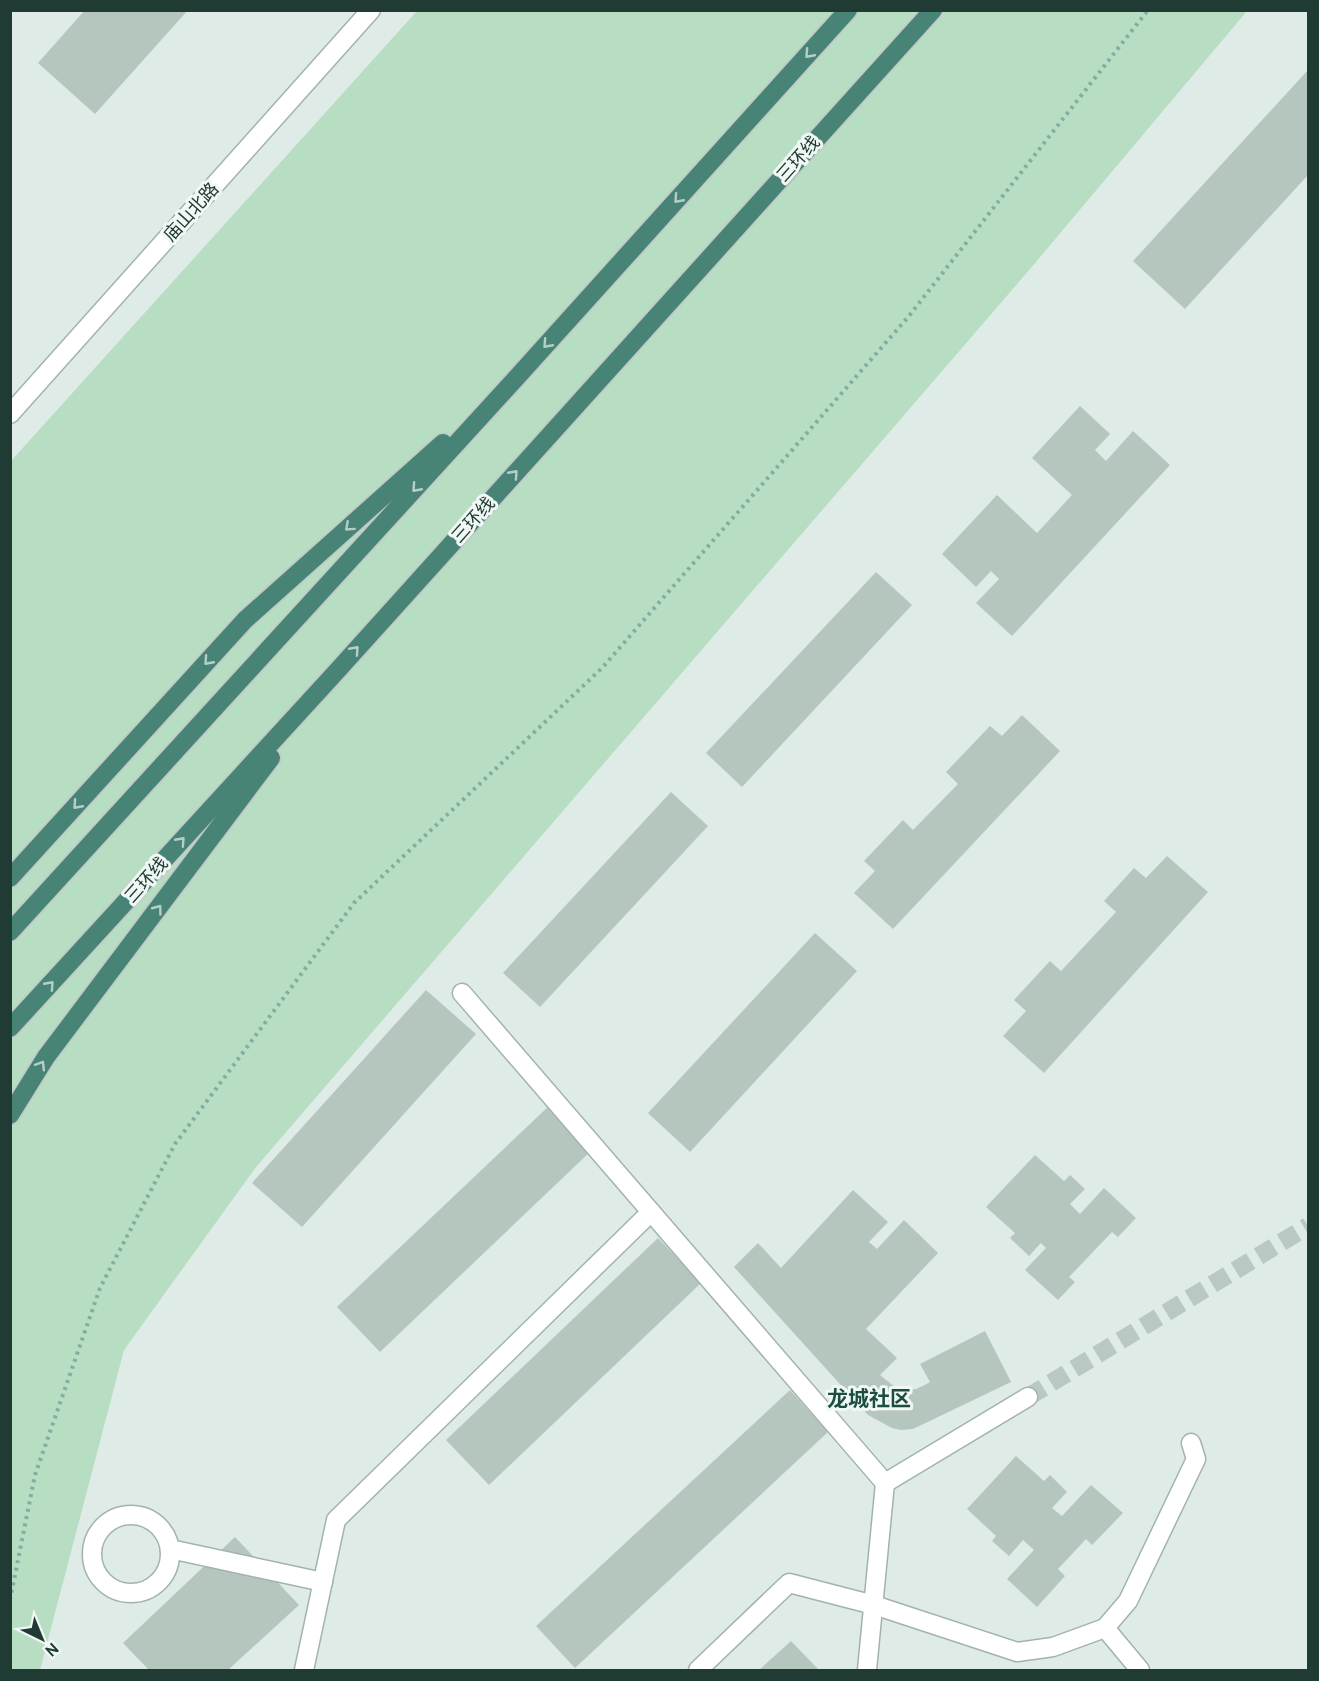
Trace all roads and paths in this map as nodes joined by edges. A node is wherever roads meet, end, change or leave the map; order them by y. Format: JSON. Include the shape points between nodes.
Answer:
{"nodes":[{"id":1,"x":371,"y":10,"type":"edge"},
{"id":2,"x":848,"y":10,"type":"edge"},
{"id":3,"x":933,"y":10,"type":"edge"},
{"id":4,"x":1148,"y":10,"type":"edge"},
{"id":5,"x":518,"y":376,"type":"junction"},
{"id":6,"x":10,"y":414,"type":"edge"},
{"id":7,"x":337,"y":671,"type":"junction"},
{"id":8,"x":10,"y":878,"type":"edge"},
{"id":9,"x":10,"y":932,"type":"edge"},
{"id":10,"x":462,"y":993,"type":"dead end"},
{"id":11,"x":10,"y":1028,"type":"edge"},
{"id":12,"x":10,"y":1115,"type":"edge"},
{"id":13,"x":651,"y":1212,"type":"junction"},
{"id":14,"x":1028,"y":1397,"type":"tunnel mouth"},
{"id":15,"x":1191,"y":1443,"type":"dead end"},
{"id":16,"x":885,"y":1483,"type":"junction"},
{"id":17,"x":170,"y":1549,"type":"junction"},
{"id":18,"x":323,"y":1582,"type":"junction"},
{"id":19,"x":10,"y":1600,"type":"edge"},
{"id":20,"x":874,"y":1605,"type":"junction"},
{"id":21,"x":1106,"y":1628,"type":"junction"},
{"id":22,"x":304,"y":1671,"type":"edge"},
{"id":23,"x":698,"y":1671,"type":"edge"},
{"id":24,"x":867,"y":1671,"type":"edge"},
{"id":25,"x":1140,"y":1671,"type":"edge"}],
"edges":[{"from":1,"to":6,"type":"street","name":"庙山北路"},
{"from":2,"to":5,"type":"highway","one_way":true},
{"from":7,"to":3,"type":"highway","name":"三环线","one_way":true},
{"from":4,"to":19,"type":"path","via":[[909,316],[602,668],[354,903],[174,1144],[100,1288],[35,1475]]},
{"from":5,"to":8,"type":"highway","one_way":true,"via":[[245,620]]},
{"from":5,"to":9,"type":"highway","one_way":true},
{"from":11,"to":7,"type":"highway","name":"三环线","one_way":true},
{"from":12,"to":7,"type":"highway","one_way":true,"via":[[46,1057]]},
{"from":10,"to":13,"type":"street"},
{"from":13,"to":16,"type":"street"},
{"from":13,"to":18,"type":"street","via":[[336,1520]]},
{"from":14,"to":16,"type":"street"},
{"from":15,"to":21,"type":"street","via":[[1196,1460],[1128,1601]]},
{"from":16,"to":20,"type":"street"},
{"from":17,"to":17,"type":"street","via":[[163,1531],[148,1518],[123,1515],[111,1520],[97,1534],[91,1552],[92,1565],[98,1577],[118,1592],[144,1592],[165,1575]]},
{"from":17,"to":18,"type":"street"},
{"from":18,"to":22,"type":"street"},
{"from":20,"to":21,"type":"street","via":[[1017,1652],[1053,1647]]},
{"from":20,"to":23,"type":"street","via":[[789,1582]]},
{"from":20,"to":24,"type":"street"},
{"from":21,"to":25,"type":"street"}]}
